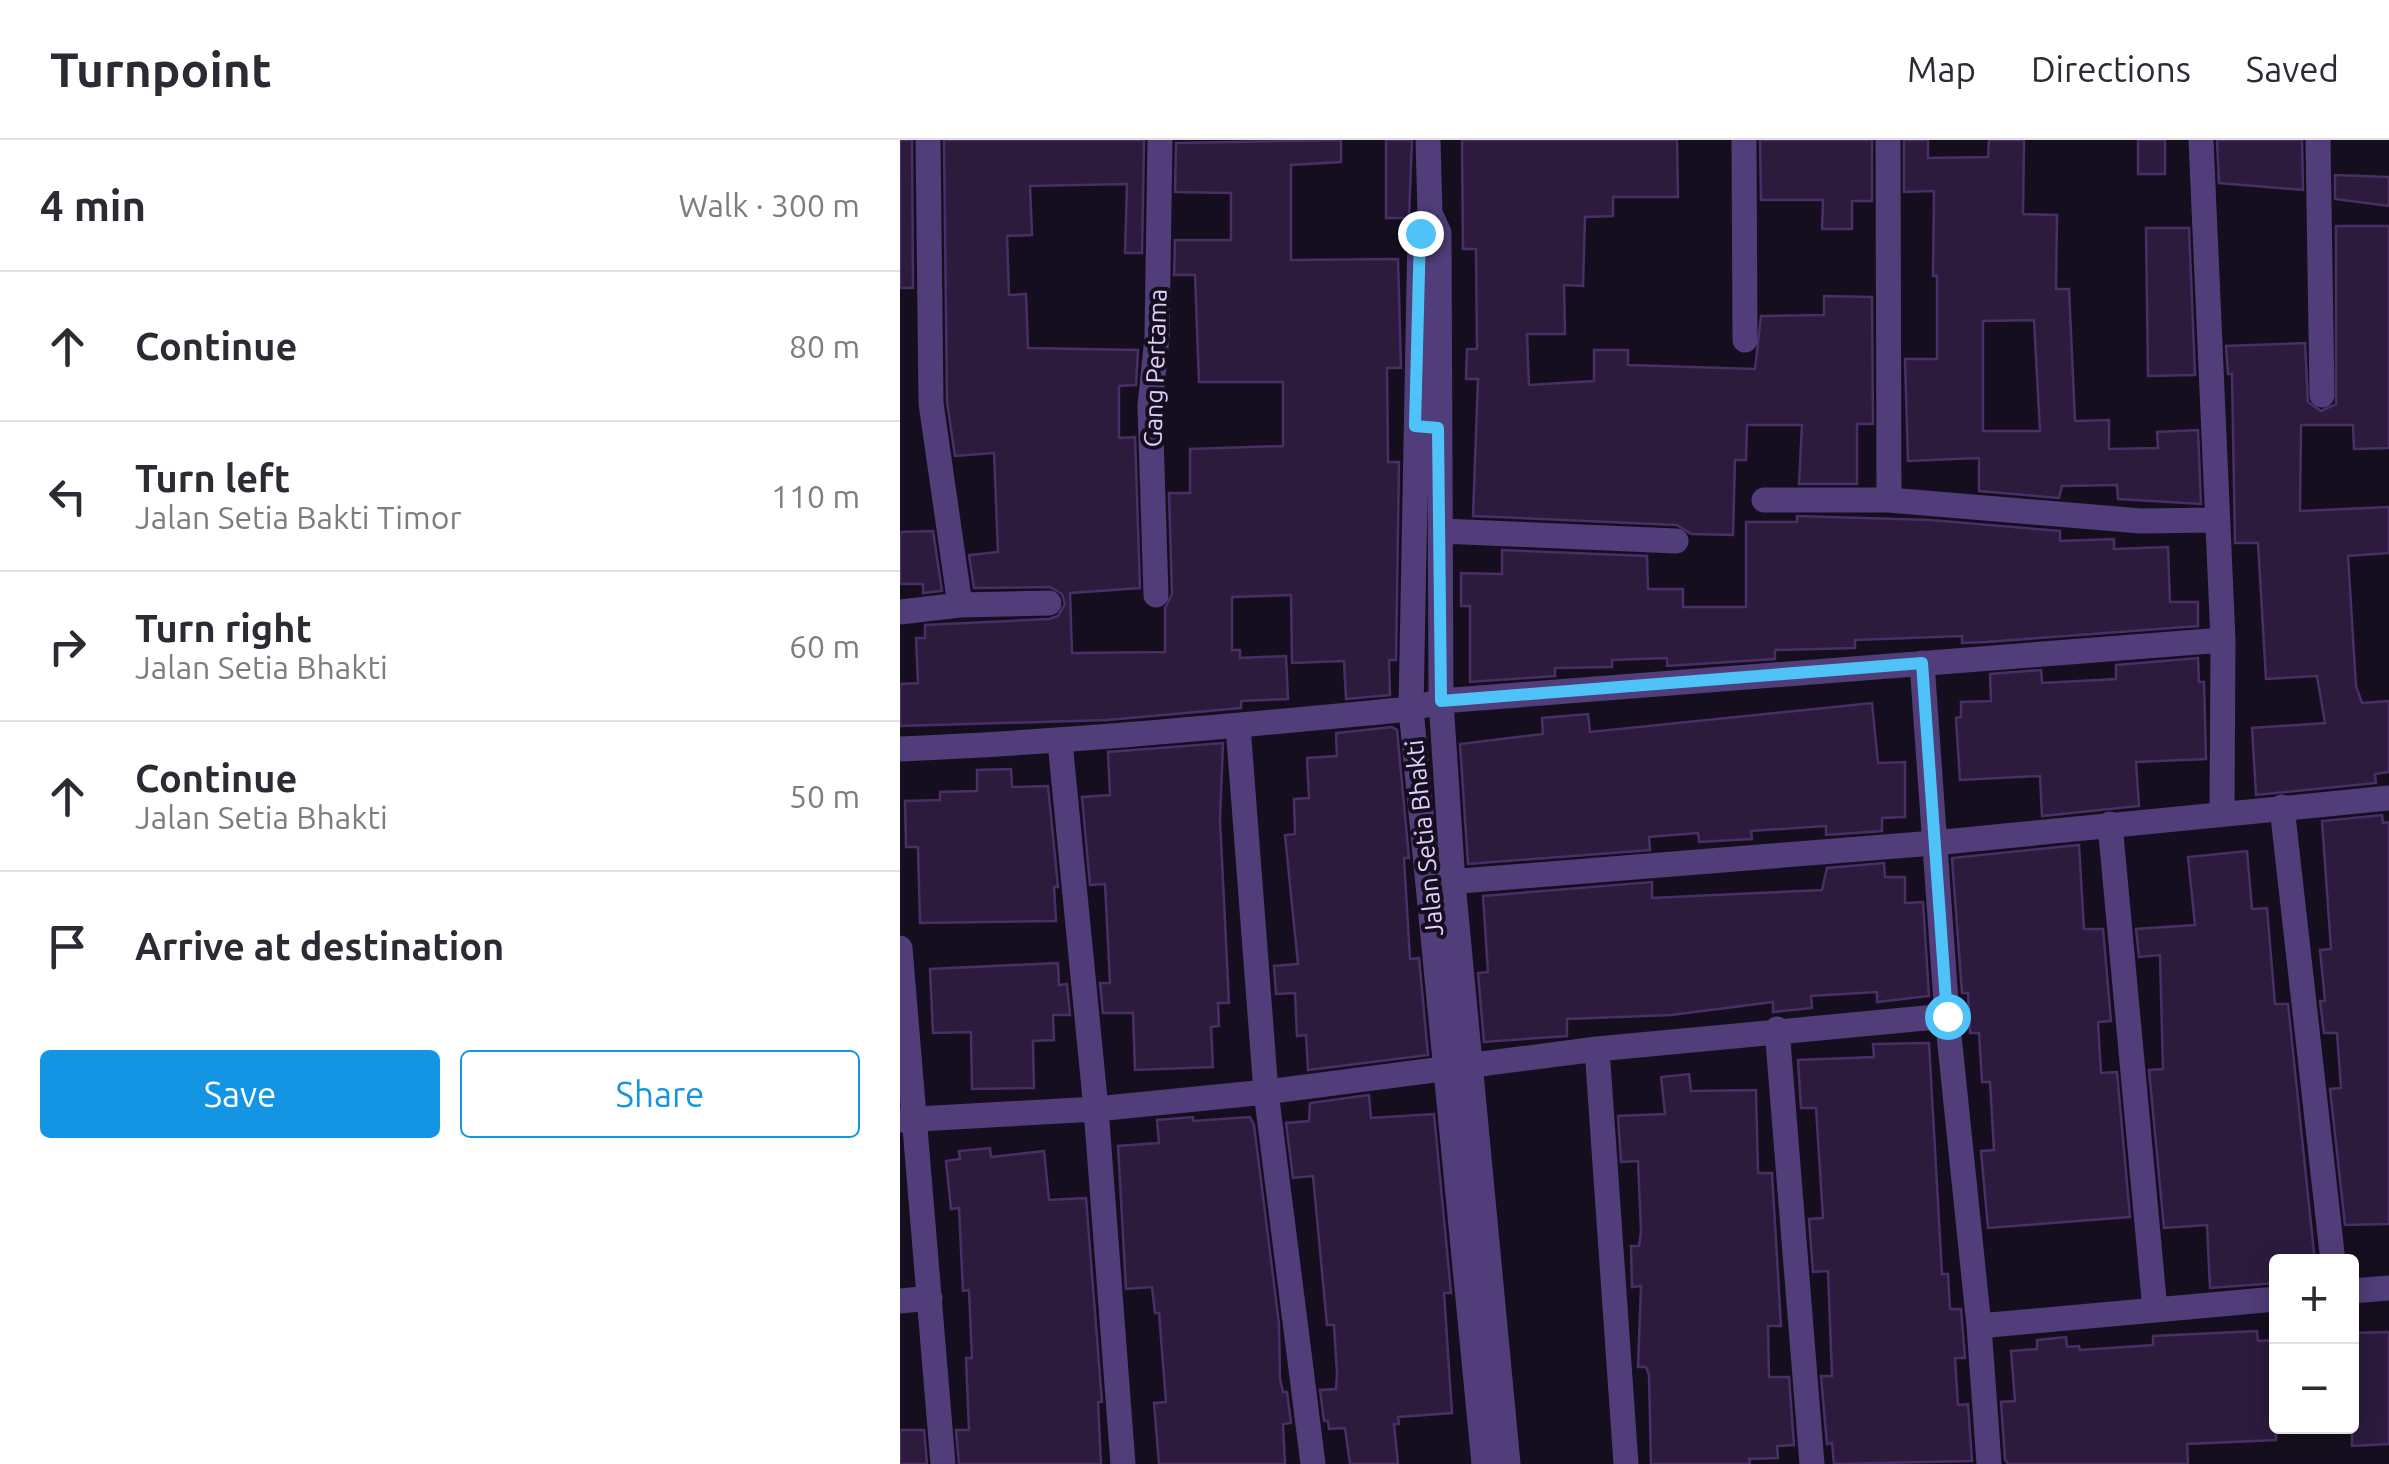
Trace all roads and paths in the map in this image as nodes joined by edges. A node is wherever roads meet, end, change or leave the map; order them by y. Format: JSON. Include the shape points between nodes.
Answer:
{"nodes":[{"id":1,"x":928,"y":140,"type":"edge"},
{"id":2,"x":1160,"y":140,"type":"edge"},
{"id":3,"x":1428,"y":140,"type":"edge"},
{"id":4,"x":1744,"y":140,"type":"edge"},
{"id":5,"x":1888,"y":140,"type":"edge"},
{"id":6,"x":2201,"y":140,"type":"edge"},
{"id":7,"x":2318,"y":140,"type":"edge"},
{"id":8,"x":1745,"y":340,"type":"dead end"},
{"id":9,"x":2322,"y":395,"type":"dead end"},
{"id":10,"x":1427,"y":427,"type":"junction"},
{"id":11,"x":1764,"y":500,"type":"dead end"},
{"id":12,"x":1889,"y":500,"type":"junction"},
{"id":13,"x":2215,"y":520,"type":"junction"},
{"id":14,"x":1441,"y":531,"type":"junction"},
{"id":15,"x":1676,"y":541,"type":"dead end"},
{"id":16,"x":1156,"y":595,"type":"dead end"},
{"id":17,"x":1049,"y":603,"type":"dead end"},
{"id":18,"x":960,"y":605,"type":"junction"},
{"id":19,"x":900,"y":612,"type":"edge"},
{"id":20,"x":2222,"y":640,"type":"junction"},
{"id":21,"x":1922,"y":663,"type":"junction"},
{"id":22,"x":1441,"y":701,"type":"junction"},
{"id":23,"x":1411,"y":709,"type":"junction"},
{"id":24,"x":1238,"y":726,"type":"junction"},
{"id":25,"x":1060,"y":742,"type":"junction"},
{"id":26,"x":900,"y":749,"type":"edge"},
{"id":27,"x":2389,"y":798,"type":"edge"},
{"id":28,"x":2282,"y":807,"type":"junction"},
{"id":29,"x":2222,"y":812,"type":"junction"},
{"id":30,"x":2110,"y":824,"type":"junction"},
{"id":31,"x":1934,"y":843,"type":"junction"},
{"id":32,"x":1442,"y":883,"type":"junction"},
{"id":33,"x":900,"y":948,"type":"edge"},
{"id":34,"x":1947,"y":1016,"type":"junction"},
{"id":35,"x":1777,"y":1030,"type":"junction"},
{"id":36,"x":1596,"y":1049,"type":"junction"},
{"id":37,"x":1457,"y":1066,"type":"junction"},
{"id":38,"x":1266,"y":1092,"type":"junction"},
{"id":39,"x":1096,"y":1108,"type":"junction"},
{"id":40,"x":907,"y":1119,"type":"edge"},
{"id":41,"x":2332,"y":1254,"type":"edge"},
{"id":42,"x":2389,"y":1288,"type":"edge"},
{"id":43,"x":2359,"y":1290,"type":"edge"},
{"id":44,"x":1495,"y":1292,"type":"junction"},
{"id":45,"x":1466,"y":1293,"type":"junction"},
{"id":46,"x":930,"y":1298,"type":"junction"},
{"id":47,"x":2269,"y":1299,"type":"edge"},
{"id":48,"x":900,"y":1301,"type":"edge"},
{"id":49,"x":2155,"y":1310,"type":"junction"},
{"id":50,"x":1980,"y":1326,"type":"junction"},
{"id":51,"x":944,"y":1464,"type":"edge"},
{"id":52,"x":1124,"y":1464,"type":"edge"},
{"id":53,"x":1314,"y":1464,"type":"edge"},
{"id":54,"x":1484,"y":1464,"type":"edge"},
{"id":55,"x":1508,"y":1464,"type":"edge"},
{"id":56,"x":1626,"y":1464,"type":"edge"},
{"id":57,"x":1812,"y":1464,"type":"edge"},
{"id":58,"x":1989,"y":1464,"type":"edge"}],
"edges":[{"from":1,"to":18,"type":"street","via":[[932,404]]},
{"from":2,"to":16,"type":"street","name":"Gang Pertama","via":[[1150,406]]},
{"from":3,"to":10,"type":"street","name":"Jalan Setia Bhakti","via":[[1430,213],[1439,233]]},
{"from":4,"to":8,"type":"street"},
{"from":5,"to":12,"type":"street"},
{"from":6,"to":13,"type":"street"},
{"from":7,"to":9,"type":"street"},
{"from":10,"to":14,"type":"street","name":"Jalan Setia Bhakti"},
{"from":10,"to":23,"type":"street","name":"Jalan Setia Bhakti"},
{"from":11,"to":12,"type":"street"},
{"from":12,"to":13,"type":"street"},
{"from":13,"to":20,"type":"street"},
{"from":14,"to":15,"type":"street"},
{"from":14,"to":22,"type":"street","name":"Jalan Setia Bhakti"},
{"from":17,"to":18,"type":"street"},
{"from":18,"to":19,"type":"street"},
{"from":20,"to":21,"type":"street"},
{"from":20,"to":29,"type":"street"},
{"from":21,"to":22,"type":"street"},
{"from":21,"to":31,"type":"street"},
{"from":22,"to":23,"type":"street"},
{"from":22,"to":32,"type":"street","name":"Jalan Setia Bhakti"},
{"from":23,"to":24,"type":"street"},
{"from":23,"to":32,"type":"street","name":"Jalan Setia Bhakti"},
{"from":24,"to":25,"type":"street"},
{"from":24,"to":38,"type":"street"},
{"from":25,"to":26,"type":"street"},
{"from":25,"to":39,"type":"street"},
{"from":27,"to":28,"type":"street"},
{"from":28,"to":29,"type":"street"},
{"from":28,"to":41,"type":"street"},
{"from":29,"to":30,"type":"street"},
{"from":30,"to":31,"type":"street"},
{"from":30,"to":49,"type":"street"},
{"from":31,"to":32,"type":"street"},
{"from":31,"to":34,"type":"street"},
{"from":32,"to":37,"type":"street","name":"Jalan Setia Bhakti"},
{"from":33,"to":40,"type":"street"},
{"from":34,"to":35,"type":"street"},
{"from":34,"to":50,"type":"street"},
{"from":35,"to":36,"type":"street"},
{"from":35,"to":57,"type":"street"},
{"from":36,"to":37,"type":"street"},
{"from":36,"to":56,"type":"street"},
{"from":37,"to":38,"type":"street"},
{"from":37,"to":44,"type":"street","name":"Jalan Setia Bhakti"},
{"from":37,"to":45,"type":"street","name":"Jalan Setia Bhakti"},
{"from":38,"to":39,"type":"street"},
{"from":38,"to":53,"type":"street"},
{"from":39,"to":40,"type":"street"},
{"from":39,"to":52,"type":"street"},
{"from":40,"to":46,"type":"street"},
{"from":42,"to":43,"type":"street"},
{"from":44,"to":45,"type":"street"},
{"from":44,"to":55,"type":"street","name":"Jalan Setia Bhakti"},
{"from":45,"to":54,"type":"street","name":"Jalan Setia Bhakti"},
{"from":46,"to":48,"type":"street"},
{"from":46,"to":51,"type":"street"},
{"from":47,"to":49,"type":"street"},
{"from":49,"to":50,"type":"street"},
{"from":50,"to":58,"type":"street"}]}
